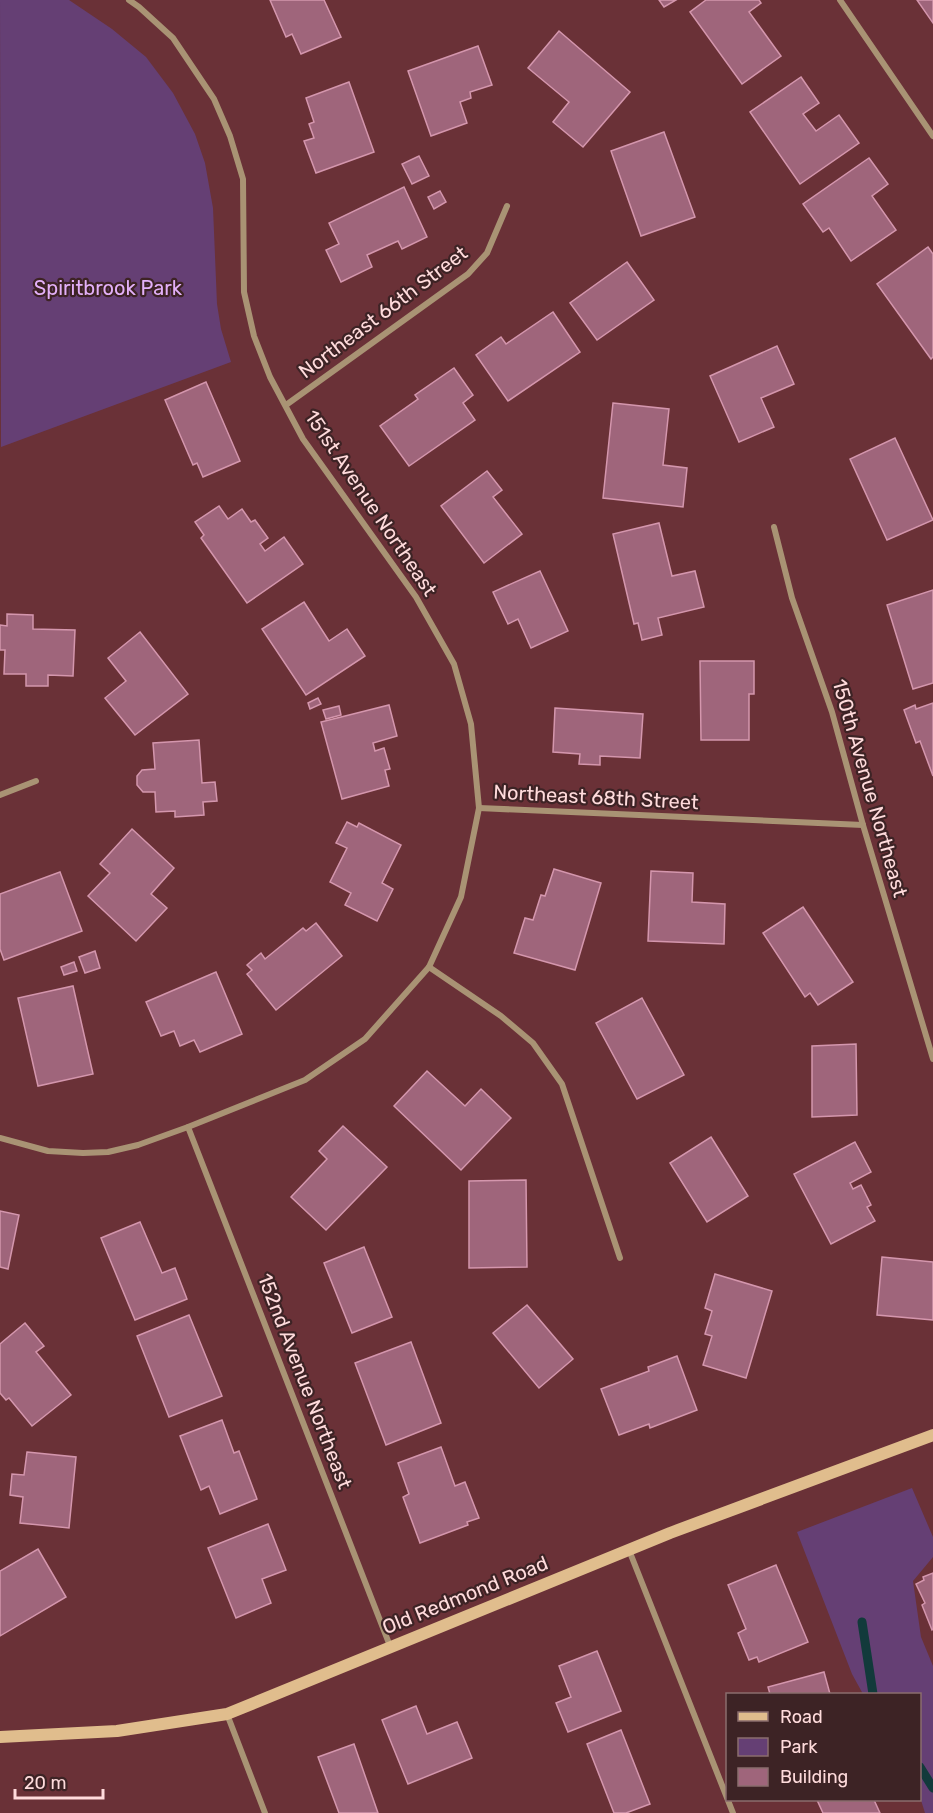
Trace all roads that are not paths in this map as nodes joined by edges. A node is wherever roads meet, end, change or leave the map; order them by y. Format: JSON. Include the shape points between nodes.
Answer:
{"nodes":[{"id":1,"x":129,"y":0,"type":"edge"},
{"id":2,"x":144,"y":0,"type":"edge"},
{"id":3,"x":840,"y":0,"type":"edge"},
{"id":4,"x":140,"y":7,"type":"junction"},
{"id":5,"x":933,"y":136,"type":"edge"},
{"id":6,"x":507,"y":206,"type":"dead end"},
{"id":7,"x":286,"y":405,"type":"junction"},
{"id":8,"x":774,"y":527,"type":"dead end"},
{"id":9,"x":36,"y":781,"type":"dead end"},
{"id":10,"x":0,"y":795,"type":"edge"},
{"id":11,"x":480,"y":808,"type":"junction"},
{"id":12,"x":863,"y":825,"type":"junction"},
{"id":13,"x":429,"y":967,"type":"junction"},
{"id":14,"x":933,"y":1059,"type":"edge"},
{"id":15,"x":188,"y":1127,"type":"junction"},
{"id":16,"x":0,"y":1138,"type":"edge"},
{"id":17,"x":620,"y":1258,"type":"dead end"},
{"id":18,"x":933,"y":1435,"type":"edge"},
{"id":19,"x":629,"y":1550,"type":"junction"},
{"id":20,"x":390,"y":1646,"type":"junction"},
{"id":21,"x":227,"y":1714,"type":"junction"},
{"id":22,"x":0,"y":1737,"type":"edge"},
{"id":23,"x":726,"y":1795,"type":"edge"},
{"id":24,"x":265,"y":1813,"type":"edge"}],
"edges":[{"from":1,"to":4,"type":"street","name":"151st Avenue Northeast"},
{"from":2,"to":4,"type":"street"},
{"from":3,"to":5,"type":"street"},
{"from":4,"to":7,"type":"street","name":"151st Avenue Northeast","via":[[173,38],[191,63],[214,99],[230,136],[243,179],[244,292],[254,336]]},
{"from":6,"to":7,"type":"street","name":"Northeast 66th Street","via":[[487,253],[468,274]]},
{"from":7,"to":11,"type":"street","name":"151st Avenue Northeast","via":[[303,439],[416,597],[454,664],[471,724]]},
{"from":8,"to":12,"type":"street","name":"150th Avenue Northeast","via":[[792,598],[832,712]]},
{"from":9,"to":10,"type":"street"},
{"from":11,"to":12,"type":"street","name":"Northeast 68th Street"},
{"from":11,"to":13,"type":"street","name":"Northeast 68th Street","via":[[461,897]]},
{"from":12,"to":14,"type":"street","name":"150th Avenue Northeast"},
{"from":13,"to":15,"type":"street","name":"Northeast 68th Street","via":[[365,1039],[305,1080]]},
{"from":13,"to":17,"type":"street","via":[[533,1043],[562,1084]]},
{"from":15,"to":16,"type":"street","name":"Northeast 68th Street","via":[[138,1145],[99,1152],[48,1151]]},
{"from":15,"to":20,"type":"street","name":"152nd Avenue Northeast"},
{"from":18,"to":19,"type":"main road","name":"Old Redmond Road"},
{"from":19,"to":20,"type":"main road","name":"Old Redmond Road"},
{"from":19,"to":23,"type":"street"},
{"from":20,"to":21,"type":"main road","name":"Old Redmond Road"},
{"from":21,"to":22,"type":"main road","name":"Old Redmond Road","via":[[117,1731]]},
{"from":21,"to":24,"type":"street"}]}
